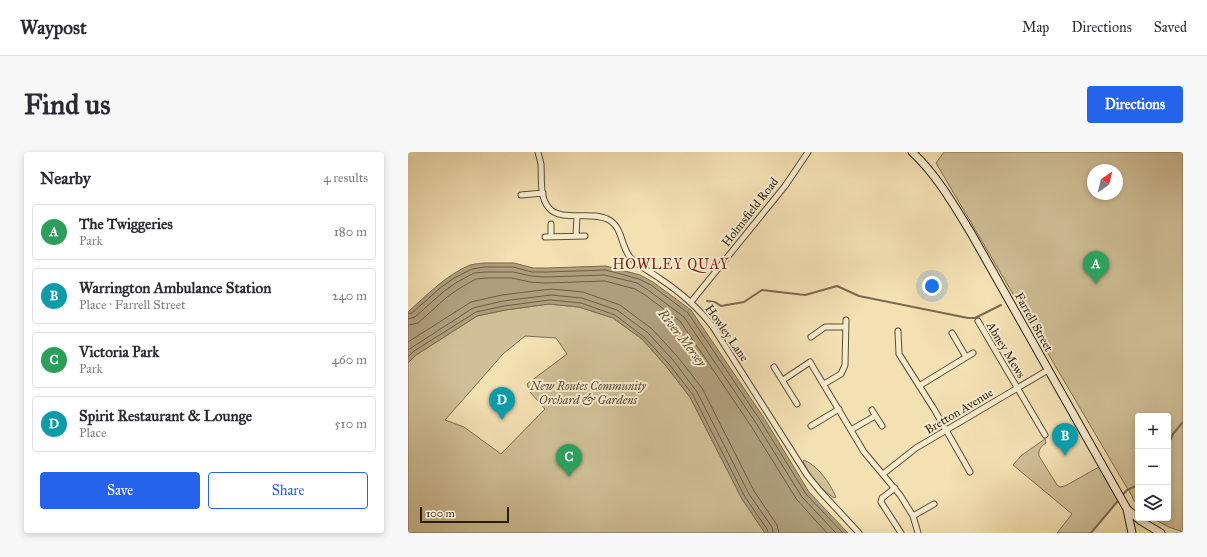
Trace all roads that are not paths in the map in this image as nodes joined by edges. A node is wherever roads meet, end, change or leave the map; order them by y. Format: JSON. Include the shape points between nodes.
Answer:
{"nodes":[{"id":1,"x":538,"y":152,"type":"edge"},
{"id":2,"x":808,"y":152,"type":"edge"},
{"id":3,"x":912,"y":152,"type":"edge"},
{"id":4,"x":543,"y":193,"type":"junction"},
{"id":5,"x":521,"y":195,"type":"dead end"},
{"id":6,"x":577,"y":216,"type":"junction"},
{"id":7,"x":551,"y":224,"type":"dead end"},
{"id":8,"x":576,"y":236,"type":"junction"},
{"id":9,"x":585,"y":236,"type":"dead end"},
{"id":10,"x":691,"y":302,"type":"junction"},
{"id":11,"x":846,"y":320,"type":"dead end"},
{"id":12,"x":978,"y":321,"type":"dead end"},
{"id":13,"x":846,"y":327,"type":"junction"},
{"id":14,"x":898,"y":331,"type":"dead end"},
{"id":15,"x":952,"y":334,"type":"dead end"},
{"id":16,"x":810,"y":337,"type":"dead end"},
{"id":17,"x":973,"y":353,"type":"dead end"},
{"id":18,"x":966,"y":357,"type":"junction"},
{"id":19,"x":774,"y":367,"type":"dead end"},
{"id":20,"x":1048,"y":370,"type":"junction"},
{"id":21,"x":783,"y":380,"type":"junction"},
{"id":22,"x":824,"y":384,"type":"junction"},
{"id":23,"x":919,"y":386,"type":"junction"},
{"id":24,"x":1017,"y":388,"type":"junction"},
{"id":25,"x":797,"y":404,"type":"dead end"},
{"id":26,"x":839,"y":409,"type":"junction"},
{"id":27,"x":872,"y":410,"type":"dead end"},
{"id":28,"x":876,"y":416,"type":"junction"},
{"id":29,"x":811,"y":426,"type":"dead end"},
{"id":30,"x":882,"y":426,"type":"dead end"},
{"id":31,"x":851,"y":430,"type":"junction"},
{"id":32,"x":946,"y":430,"type":"junction"},
{"id":33,"x":1045,"y":435,"type":"dead end"},
{"id":34,"x":970,"y":472,"type":"dead end"},
{"id":35,"x":883,"y":474,"type":"junction"},
{"id":36,"x":895,"y":488,"type":"junction"},
{"id":37,"x":934,"y":504,"type":"dead end"},
{"id":38,"x":1126,"y":507,"type":"junction"},
{"id":39,"x":913,"y":516,"type":"junction"},
{"id":40,"x":859,"y":533,"type":"edge"},
{"id":41,"x":901,"y":533,"type":"edge"},
{"id":42,"x":918,"y":533,"type":"edge"},
{"id":43,"x":1132,"y":533,"type":"edge"},
{"id":44,"x":1161,"y":533,"type":"edge"}],
"edges":[{"from":1,"to":4,"type":"street","name":"Howley Lane"},
{"from":2,"to":10,"type":"street","name":"Holmsfield Road","via":[[785,186]]},
{"from":3,"to":20,"type":"street","name":"Farrell Street","via":[[936,179],[959,213]]},
{"from":4,"to":5,"type":"street"},
{"from":4,"to":6,"type":"street","name":"Howley Lane","via":[[547,207],[551,211],[556,214]]},
{"from":6,"to":8,"type":"street"},
{"from":6,"to":10,"type":"street","name":"Howley Lane","via":[[598,216],[613,222],[629,256]]},
{"from":7,"to":8,"type":"street","via":[[548,237]]},
{"from":8,"to":9,"type":"street"},
{"from":10,"to":40,"type":"street","name":"Howley Lane","via":[[713,327],[807,475]]},
{"from":11,"to":13,"type":"street"},
{"from":12,"to":24,"type":"street","name":"Abney Mews"},
{"from":13,"to":16,"type":"street","via":[[825,327]]},
{"from":13,"to":22,"type":"street","via":[[845,365],[841,374]]},
{"from":14,"to":23,"type":"street","via":[[899,354]]},
{"from":15,"to":18,"type":"street"},
{"from":17,"to":18,"type":"street"},
{"from":18,"to":23,"type":"street"},
{"from":19,"to":21,"type":"street"},
{"from":20,"to":24,"type":"street","name":"Bretton Avenue"},
{"from":20,"to":38,"type":"street","name":"Farrell Street"},
{"from":21,"to":22,"type":"street","via":[[810,362]]},
{"from":21,"to":25,"type":"street"},
{"from":22,"to":26,"type":"street"},
{"from":23,"to":32,"type":"street"},
{"from":24,"to":32,"type":"street","name":"Bretton Avenue"},
{"from":24,"to":33,"type":"street","name":"Abney Mews"},
{"from":26,"to":29,"type":"street"},
{"from":26,"to":31,"type":"street"},
{"from":27,"to":28,"type":"street"},
{"from":28,"to":30,"type":"street"},
{"from":28,"to":31,"type":"street"},
{"from":31,"to":35,"type":"street","via":[[864,452]]},
{"from":32,"to":34,"type":"street"},
{"from":32,"to":35,"type":"street","name":"Bretton Avenue","via":[[916,448]]},
{"from":35,"to":36,"type":"street"},
{"from":36,"to":39,"type":"street"},
{"from":36,"to":41,"type":"street","via":[[882,498],[881,502]]},
{"from":37,"to":39,"type":"street"},
{"from":38,"to":43,"type":"street","name":"Farrell Street"},
{"from":38,"to":44,"type":"street","name":"Farrell Street","via":[[1141,522]]},
{"from":39,"to":42,"type":"street"}]}
